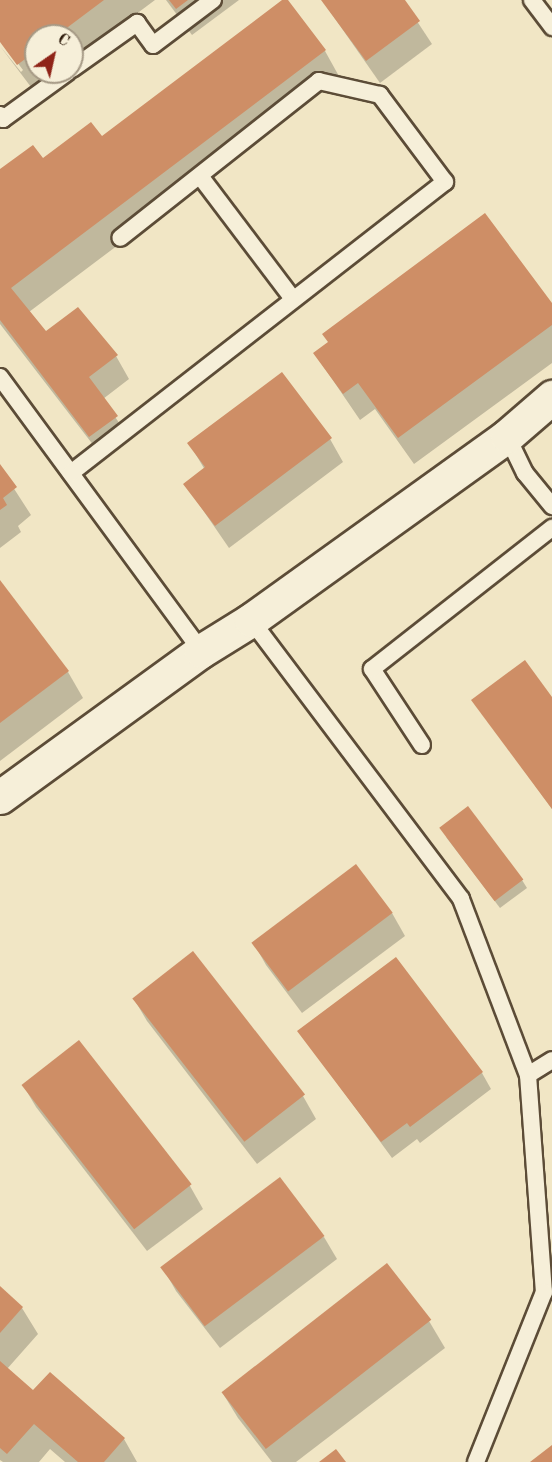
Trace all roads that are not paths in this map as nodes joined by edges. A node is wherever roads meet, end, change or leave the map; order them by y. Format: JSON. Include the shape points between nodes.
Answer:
{"nodes":[{"id":1,"x":213,"y":0,"type":"edge"},
{"id":2,"x":532,"y":0,"type":"edge"},
{"id":3,"x":552,"y":27,"type":"edge"},
{"id":4,"x":84,"y":61,"type":"edge"},
{"id":5,"x":51,"y":84,"type":"edge"},
{"id":6,"x":0,"y":115,"type":"edge"},
{"id":7,"x":200,"y":176,"type":"junction"},
{"id":8,"x":120,"y":238,"type":"dead end"},
{"id":9,"x":293,"y":298,"type":"junction"},
{"id":10,"x":0,"y":377,"type":"edge"},
{"id":11,"x":552,"y":398,"type":"edge"},
{"id":12,"x":507,"y":436,"type":"junction"},
{"id":13,"x":71,"y":473,"type":"junction"},
{"id":14,"x":552,"y":506,"type":"edge"},
{"id":15,"x":552,"y":528,"type":"edge"},
{"id":16,"x":251,"y":620,"type":"junction"},
{"id":17,"x":201,"y":651,"type":"junction"},
{"id":18,"x":422,"y":745,"type":"dead end"},
{"id":19,"x":0,"y":797,"type":"edge"},
{"id":20,"x":552,"y":1060,"type":"edge"},
{"id":21,"x":528,"y":1075,"type":"junction"},
{"id":22,"x":546,"y":1251,"type":"edge"},
{"id":23,"x":476,"y":1462,"type":"edge"}],
"edges":[{"from":1,"to":4,"type":"lane","via":[[153,45],[137,23]]},
{"from":2,"to":3,"type":"lane"},
{"from":5,"to":6,"type":"lane","via":[[3,118]]},
{"from":7,"to":8,"type":"lane"},
{"from":7,"to":9,"type":"lane"},
{"from":7,"to":9,"type":"lane","via":[[319,81],[380,95],[446,182]]},
{"from":9,"to":13,"type":"lane"},
{"from":10,"to":13,"type":"lane"},
{"from":11,"to":12,"type":"street"},
{"from":12,"to":14,"type":"lane","via":[[525,473]]},
{"from":12,"to":16,"type":"street"},
{"from":13,"to":17,"type":"lane"},
{"from":15,"to":18,"type":"lane","via":[[372,669]]},
{"from":16,"to":17,"type":"street"},
{"from":16,"to":21,"type":"lane","via":[[461,899]]},
{"from":17,"to":19,"type":"street"},
{"from":20,"to":21,"type":"lane"},
{"from":21,"to":22,"type":"lane"},
{"from":22,"to":23,"type":"lane","via":[[544,1292]]}]}
